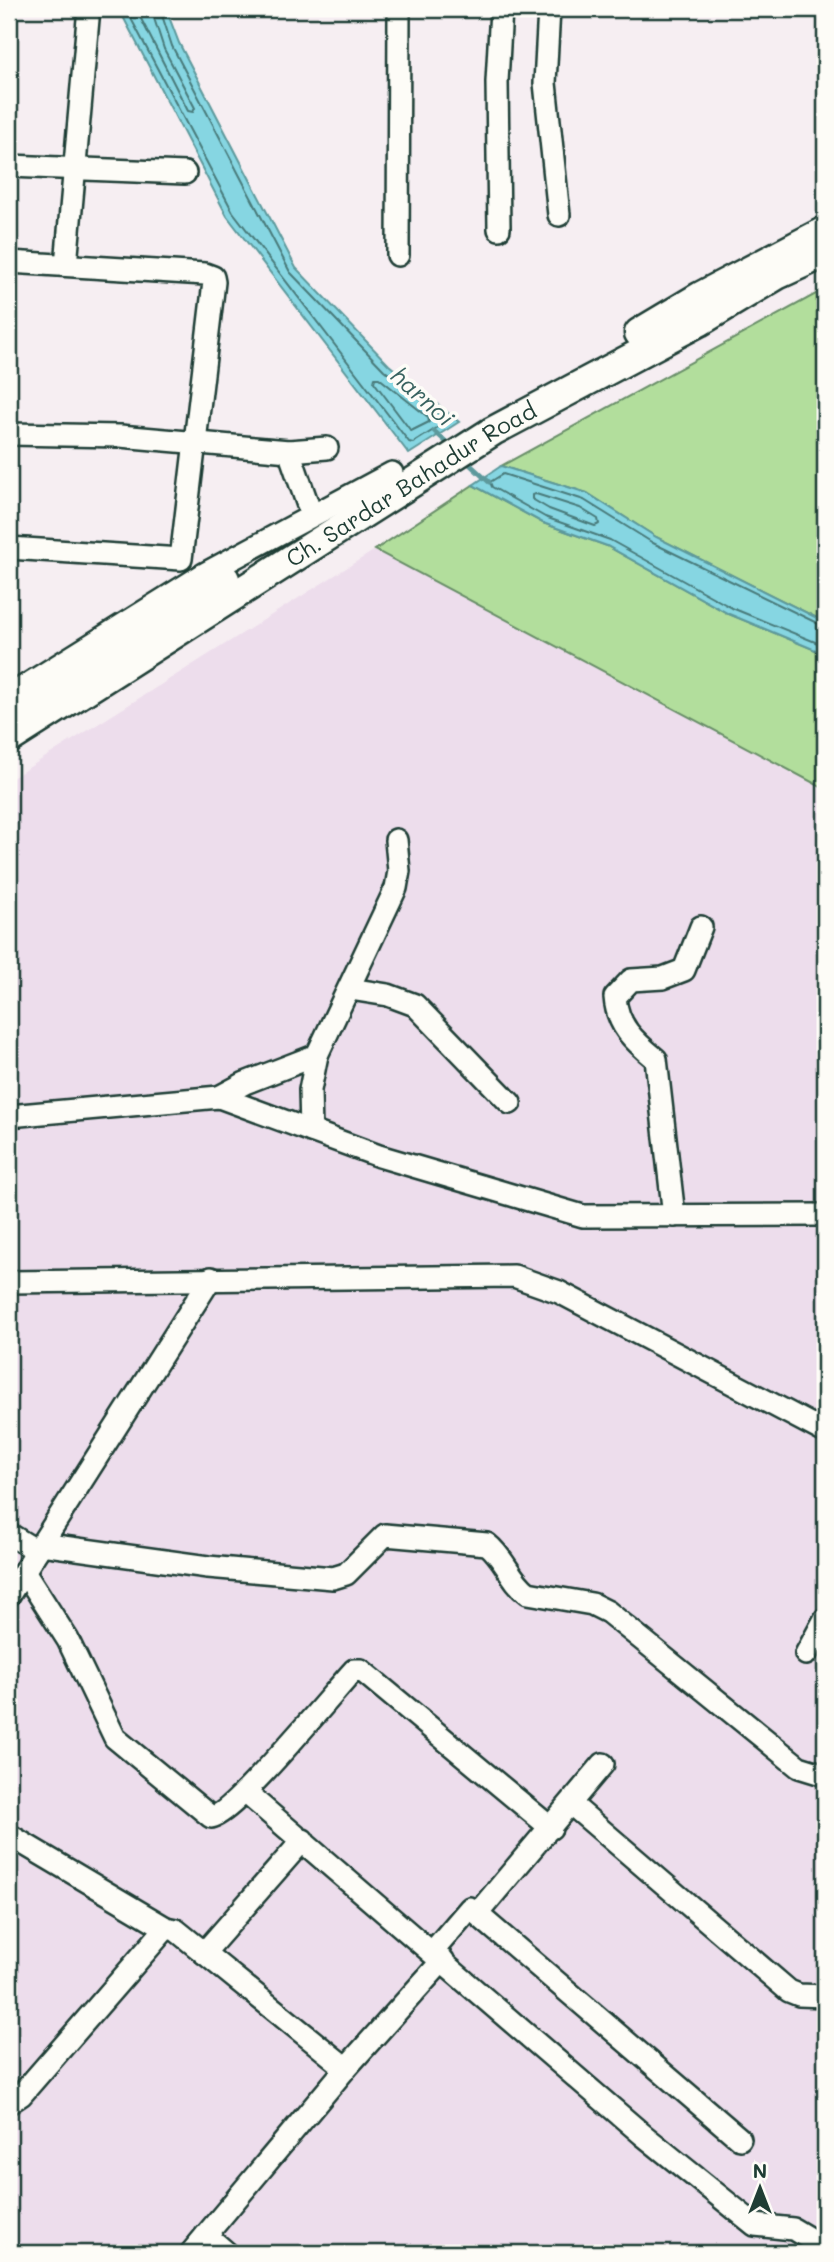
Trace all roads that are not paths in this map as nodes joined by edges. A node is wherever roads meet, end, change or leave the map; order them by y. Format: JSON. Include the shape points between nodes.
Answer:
{"nodes":[{"id":1,"x":399,"y":9,"type":"edge"},
{"id":2,"x":501,"y":9,"type":"edge"},
{"id":3,"x":549,"y":9,"type":"edge"},
{"id":4,"x":88,"y":19,"type":"dead end"},
{"id":5,"x":9,"y":166,"type":"edge"},
{"id":6,"x":77,"y":167,"type":"junction"},
{"id":7,"x":186,"y":173,"type":"dead end"},
{"id":8,"x":559,"y":215,"type":"dead end"},
{"id":9,"x":499,"y":229,"type":"dead end"},
{"id":10,"x":825,"y":230,"type":"edge"},
{"id":11,"x":825,"y":253,"type":"edge"},
{"id":12,"x":398,"y":255,"type":"dead end"},
{"id":13,"x":9,"y":262,"type":"edge"},
{"id":14,"x":66,"y":265,"type":"junction"},
{"id":15,"x":485,"y":426,"type":"junction"},
{"id":16,"x":9,"y":434,"type":"edge"},
{"id":17,"x":195,"y":442,"type":"junction"},
{"id":18,"x":327,"y":448,"type":"dead end"},
{"id":19,"x":289,"y":451,"type":"junction"},
{"id":20,"x":422,"y":467,"type":"junction"},
{"id":21,"x":392,"y":473,"type":"junction"},
{"id":22,"x":311,"y":514,"type":"junction"},
{"id":23,"x":9,"y":548,"type":"edge"},
{"id":24,"x":181,"y":559,"type":"junction"},
{"id":25,"x":204,"y":573,"type":"junction"},
{"id":26,"x":9,"y":696,"type":"edge"},
{"id":27,"x":9,"y":716,"type":"edge"},
{"id":28,"x":9,"y":739,"type":"edge"},
{"id":29,"x":396,"y":840,"type":"dead end"},
{"id":30,"x":701,"y":927,"type":"dead end"},
{"id":31,"x":350,"y":989,"type":"junction"},
{"id":32,"x":317,"y":1055,"type":"junction"},
{"id":33,"x":219,"y":1097,"type":"junction"},
{"id":34,"x":510,"y":1102,"type":"dead end"},
{"id":35,"x":9,"y":1116,"type":"edge"},
{"id":36,"x":311,"y":1131,"type":"junction"},
{"id":37,"x":825,"y":1215,"type":"edge"},
{"id":38,"x":674,"y":1216,"type":"junction"},
{"id":39,"x":211,"y":1278,"type":"junction"},
{"id":40,"x":9,"y":1282,"type":"edge"},
{"id":41,"x":825,"y":1432,"type":"edge"},
{"id":42,"x":9,"y":1534,"type":"edge"},
{"id":43,"x":39,"y":1547,"type":"junction"},
{"id":44,"x":24,"y":1571,"type":"junction"},
{"id":45,"x":9,"y":1595,"type":"edge"},
{"id":46,"x":825,"y":1619,"type":"edge"},
{"id":47,"x":806,"y":1654,"type":"dead end"},
{"id":48,"x":603,"y":1764,"type":"dead end"},
{"id":49,"x":825,"y":1775,"type":"edge"},
{"id":50,"x":245,"y":1792,"type":"junction"},
{"id":51,"x":571,"y":1804,"type":"junction"},
{"id":52,"x":551,"y":1828,"type":"junction"},
{"id":53,"x":9,"y":1835,"type":"edge"},
{"id":54,"x":303,"y":1840,"type":"junction"},
{"id":55,"x":477,"y":1914,"type":"junction"},
{"id":56,"x":166,"y":1928,"type":"junction"},
{"id":57,"x":205,"y":1953,"type":"junction"},
{"id":58,"x":438,"y":1955,"type":"junction"},
{"id":59,"x":825,"y":1996,"type":"edge"},
{"id":60,"x":346,"y":2068,"type":"junction"},
{"id":61,"x":9,"y":2103,"type":"edge"},
{"id":62,"x":740,"y":2139,"type":"dead end"},
{"id":63,"x":206,"y":2235,"type":"junction"},
{"id":64,"x":825,"y":2248,"type":"edge"},
{"id":65,"x":191,"y":2253,"type":"edge"},
{"id":66,"x":227,"y":2253,"type":"edge"}],
"edges":[{"from":1,"to":12,"type":"street"},
{"from":2,"to":9,"type":"street"},
{"from":3,"to":8,"type":"street","via":[[545,83]]},
{"from":4,"to":6,"type":"street"},
{"from":5,"to":6,"type":"street"},
{"from":6,"to":7,"type":"street"},
{"from":6,"to":14,"type":"street"},
{"from":10,"to":15,"type":"main road","name":"Ch. Sardar Bahadur Road","via":[[701,296]]},
{"from":11,"to":15,"type":"main road","name":"Ch. Sardar Bahadur Road"},
{"from":13,"to":14,"type":"street"},
{"from":14,"to":17,"type":"street","via":[[213,277]]},
{"from":15,"to":20,"type":"main road","name":"Ch. Sardar Bahadur Road"},
{"from":16,"to":17,"type":"street"},
{"from":17,"to":19,"type":"street"},
{"from":17,"to":24,"type":"street"},
{"from":18,"to":19,"type":"street"},
{"from":19,"to":22,"type":"street"},
{"from":20,"to":21,"type":"main road","name":"Ch. Sardar Bahadur Road"},
{"from":20,"to":28,"type":"main road","name":"Ch. Sardar Bahadur Road"},
{"from":21,"to":22,"type":"street"},
{"from":21,"to":27,"type":"main road","name":"Ch. Sardar Bahadur Road"},
{"from":22,"to":25,"type":"street"},
{"from":23,"to":24,"type":"street"},
{"from":24,"to":25,"type":"street"},
{"from":25,"to":26,"type":"street"},
{"from":29,"to":31,"type":"street","via":[[396,888]]},
{"from":30,"to":38,"type":"street","via":[[684,971],[631,980],[615,997],[616,1017],[656,1059]]},
{"from":31,"to":32,"type":"street"},
{"from":31,"to":34,"type":"street","via":[[415,1005]]},
{"from":32,"to":33,"type":"street"},
{"from":32,"to":36,"type":"street","via":[[310,1090]]},
{"from":33,"to":35,"type":"street"},
{"from":33,"to":36,"type":"street"},
{"from":36,"to":38,"type":"street","via":[[379,1156],[583,1216]]},
{"from":37,"to":38,"type":"street"},
{"from":39,"to":40,"type":"street"},
{"from":39,"to":41,"type":"street","via":[[514,1276],[559,1293]]},
{"from":39,"to":43,"type":"street"},
{"from":42,"to":43,"type":"street"},
{"from":43,"to":44,"type":"street"},
{"from":43,"to":49,"type":"street","via":[[332,1578],[346,1574],[385,1535],[487,1544],[519,1587],[608,1612],[799,1767]]},
{"from":44,"to":45,"type":"street"},
{"from":44,"to":50,"type":"street","via":[[68,1640],[115,1738],[211,1817],[218,1817]]},
{"from":46,"to":47,"type":"street"},
{"from":48,"to":51,"type":"street"},
{"from":50,"to":52,"type":"street","via":[[354,1670],[361,1670]]},
{"from":50,"to":54,"type":"street"},
{"from":51,"to":52,"type":"street"},
{"from":51,"to":59,"type":"street","via":[[789,1991]]},
{"from":52,"to":55,"type":"street"},
{"from":53,"to":56,"type":"street"},
{"from":54,"to":57,"type":"street"},
{"from":54,"to":58,"type":"street"},
{"from":55,"to":58,"type":"street","via":[[466,1910]]},
{"from":55,"to":62,"type":"street"},
{"from":56,"to":57,"type":"street","via":[[176,1930]]},
{"from":56,"to":61,"type":"street","via":[[21,2095]]},
{"from":57,"to":60,"type":"street"},
{"from":58,"to":60,"type":"street"},
{"from":58,"to":64,"type":"street","via":[[755,2225],[793,2229]]},
{"from":60,"to":63,"type":"street"},
{"from":63,"to":65,"type":"street"},
{"from":63,"to":66,"type":"street"}]}
